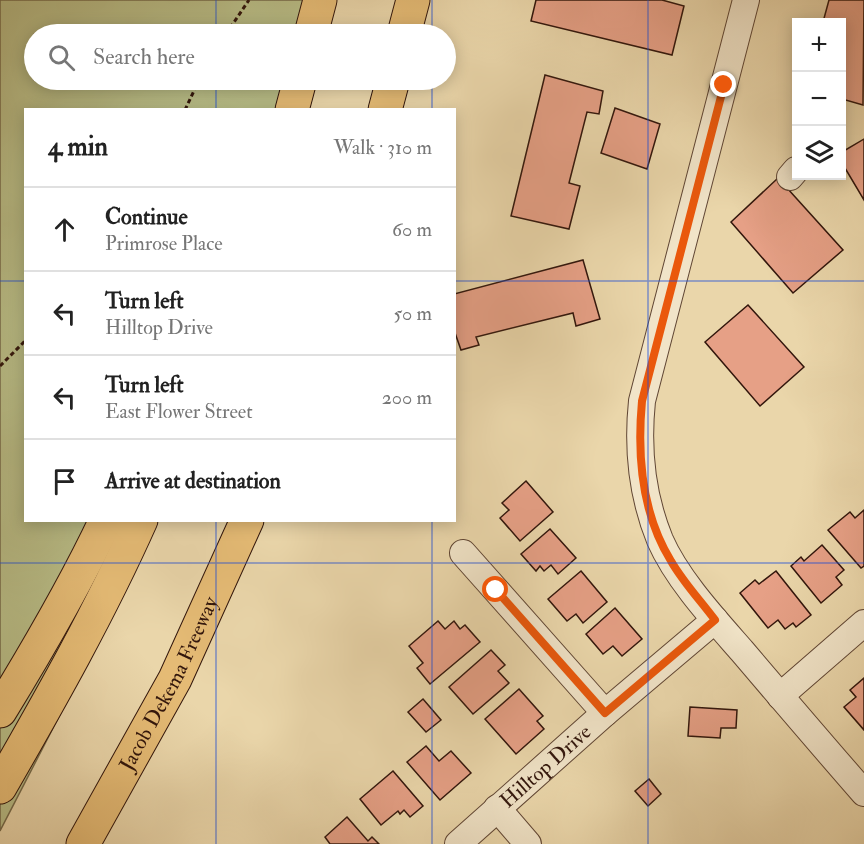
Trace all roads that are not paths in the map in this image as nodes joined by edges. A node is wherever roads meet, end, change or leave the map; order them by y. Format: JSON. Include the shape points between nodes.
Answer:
{"nodes":[{"id":1,"x":320,"y":0,"type":"edge"},
{"id":2,"x":413,"y":0,"type":"edge"},
{"id":3,"x":746,"y":0,"type":"edge"},
{"id":4,"x":314,"y":24,"type":"edge"},
{"id":5,"x":407,"y":24,"type":"edge"},
{"id":6,"x":297,"y":90,"type":"edge"},
{"id":7,"x":390,"y":90,"type":"edge"},
{"id":8,"x":293,"y":108,"type":"edge"},
{"id":9,"x":386,"y":108,"type":"edge"},
{"id":10,"x":105,"y":522,"type":"edge"},
{"id":11,"x":140,"y":522,"type":"edge"},
{"id":12,"x":246,"y":522,"type":"edge"},
{"id":13,"x":463,"y":554,"type":"dead end"},
{"id":14,"x":715,"y":620,"type":"junction"},
{"id":15,"x":864,"y":623,"type":"edge"},
{"id":16,"x":780,"y":696,"type":"junction"},
{"id":17,"x":0,"y":711,"type":"edge"},
{"id":18,"x":605,"y":713,"type":"junction"},
{"id":19,"x":0,"y":787,"type":"edge"},
{"id":20,"x":864,"y":793,"type":"edge"},
{"id":21,"x":497,"y":808,"type":"junction"},
{"id":22,"x":83,"y":844,"type":"edge"},
{"id":23,"x":458,"y":844,"type":"edge"},
{"id":24,"x":528,"y":844,"type":"edge"}],
"edges":[{"from":1,"to":4,"type":"highway"},
{"from":2,"to":5,"type":"highway"},
{"from":3,"to":14,"type":"street","via":[[642,401],[640,425],[642,474],[653,522],[671,561]]},
{"from":6,"to":8,"type":"highway"},
{"from":7,"to":9,"type":"highway"},
{"from":10,"to":17,"type":"highway","via":[[46,635]]},
{"from":11,"to":19,"type":"highway","via":[[64,674]]},
{"from":12,"to":22,"type":"highway","name":"Jacob Dekema Freeway","via":[[175,680]]},
{"from":13,"to":18,"type":"street"},
{"from":14,"to":16,"type":"street"},
{"from":14,"to":18,"type":"street","name":"Hilltop Drive"},
{"from":15,"to":16,"type":"street"},
{"from":16,"to":20,"type":"street"},
{"from":18,"to":21,"type":"street","name":"Hilltop Drive"},
{"from":21,"to":23,"type":"street","name":"Hilltop Drive"},
{"from":21,"to":24,"type":"street"}]}
